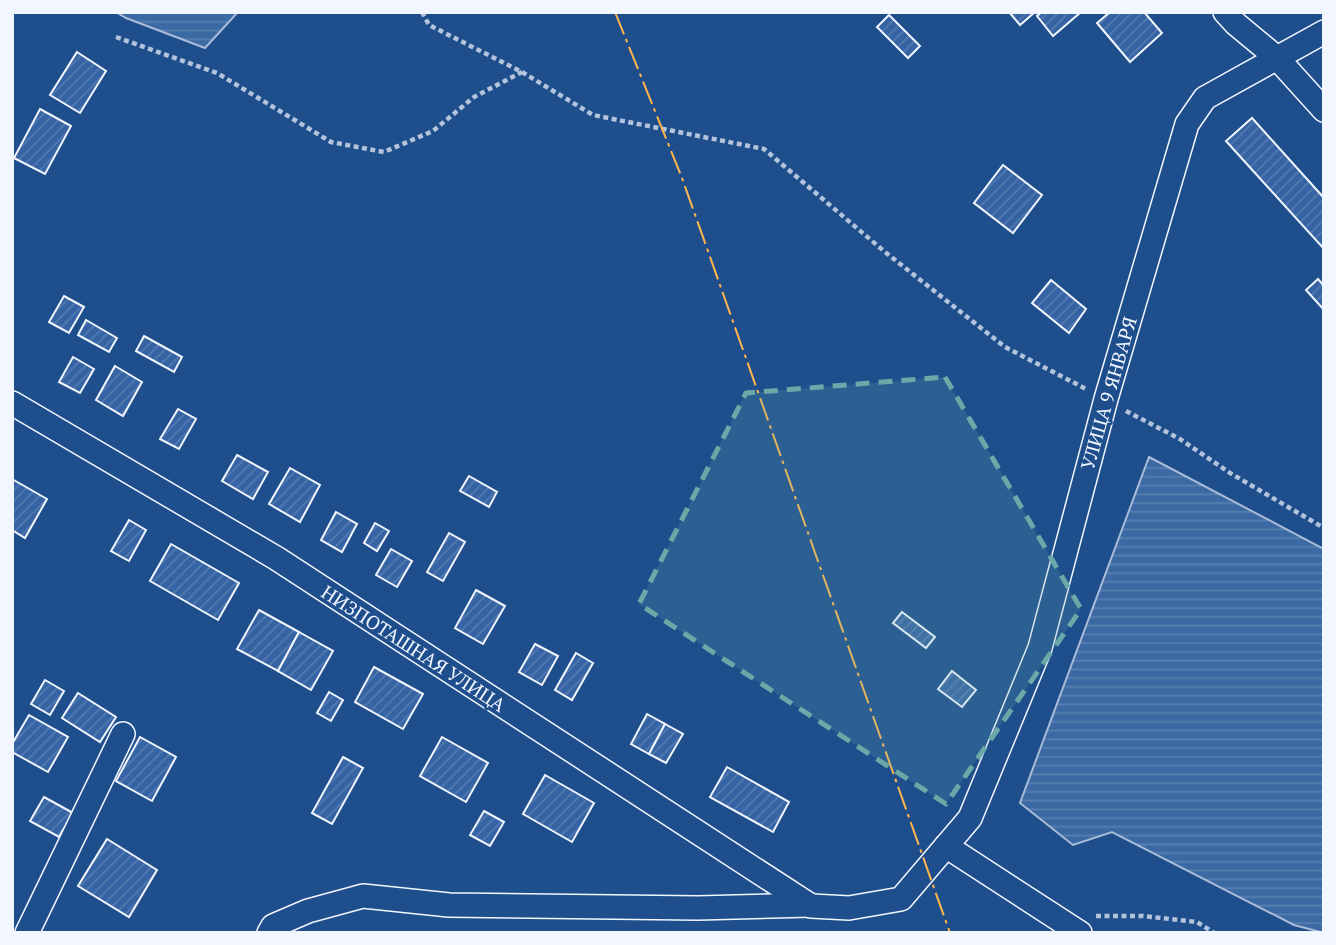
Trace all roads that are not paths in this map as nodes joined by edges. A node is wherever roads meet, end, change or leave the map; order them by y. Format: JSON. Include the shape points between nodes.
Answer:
{"nodes":[{"id":1,"x":1226,"y":12,"type":"edge"},
{"id":2,"x":1324,"y":32,"type":"edge"},
{"id":3,"x":1278,"y":58,"type":"junction"},
{"id":4,"x":1324,"y":110,"type":"edge"},
{"id":5,"x":12,"y":403,"type":"edge"},
{"id":6,"x":123,"y":734,"type":"dead end"},
{"id":7,"x":970,"y":818,"type":"joint"},
{"id":8,"x":946,"y":846,"type":"junction"},
{"id":9,"x":810,"y":905,"type":"junction"},
{"id":10,"x":1069,"y":929,"type":"edge"},
{"id":11,"x":27,"y":933,"type":"edge"},
{"id":12,"x":269,"y":933,"type":"edge"}],
"edges":[{"from":1,"to":3,"type":"street"},
{"from":2,"to":3,"type":"street","name":"УЛИЦА 9 ЯНВАРЯ"},
{"from":3,"to":4,"type":"street"},
{"from":3,"to":7,"type":"street","name":"УЛИЦА 9 ЯНВАРЯ","via":[[1205,98],[1188,124],[1105,399],[1040,648]]},
{"from":5,"to":9,"type":"street","name":"НИЗПОТАШНАЯ УЛИЦА","via":[[276,558]]},
{"from":6,"to":11,"type":"street"},
{"from":7,"to":8,"type":"street","name":"НИЗПОТАШНАЯ УЛИЦА"},
{"from":8,"to":9,"type":"street","name":"НИЗПОТАШНАЯ УЛИЦА","via":[[901,899],[849,908]]},
{"from":8,"to":10,"type":"street"},
{"from":9,"to":12,"type":"street","name":"НИЗПОТАШНАЯ УЛИЦА","via":[[449,905],[363,896],[308,911],[273,926]]}]}
